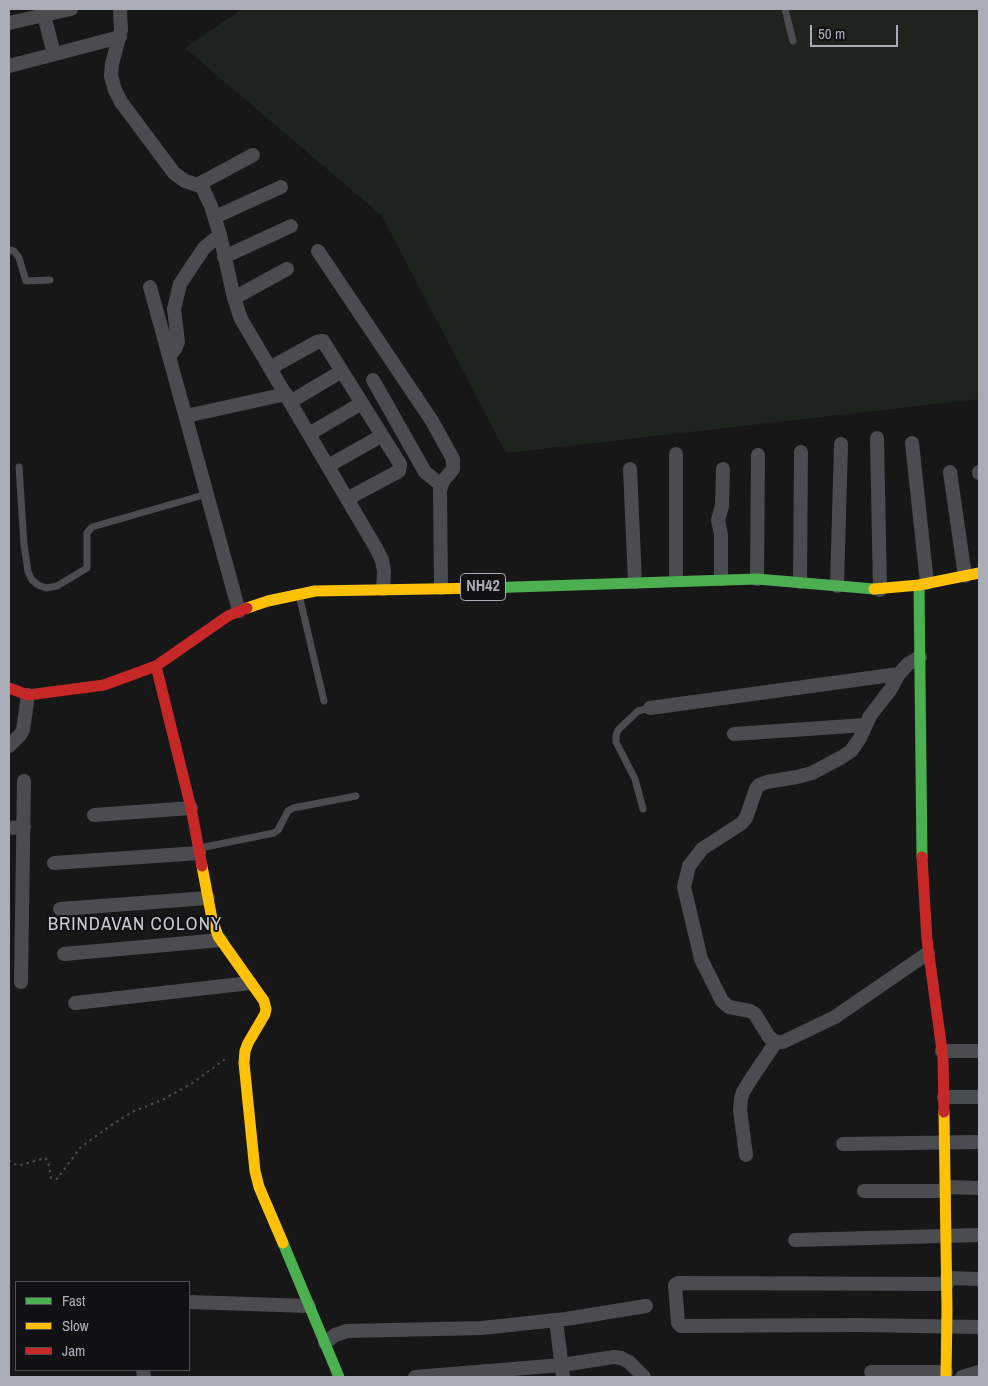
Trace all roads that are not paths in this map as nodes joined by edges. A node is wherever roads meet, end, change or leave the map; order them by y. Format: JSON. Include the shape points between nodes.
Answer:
{"nodes":[{"id":1,"x":71,"y":9,"type":"edge"},
{"id":2,"x":120,"y":9,"type":"edge"},
{"id":3,"x":785,"y":9,"type":"edge"},
{"id":4,"x":44,"y":15,"type":"junction"},
{"id":5,"x":9,"y":23,"type":"edge"},
{"id":6,"x":120,"y":38,"type":"junction"},
{"id":7,"x":793,"y":41,"type":"dead end"},
{"id":8,"x":54,"y":54,"type":"junction"},
{"id":9,"x":9,"y":66,"type":"edge"},
{"id":10,"x":253,"y":155,"type":"dead end"},
{"id":11,"x":197,"y":185,"type":"junction"},
{"id":12,"x":281,"y":187,"type":"dead end"},
{"id":13,"x":215,"y":217,"type":"junction"},
{"id":14,"x":291,"y":226,"type":"dead end"},
{"id":15,"x":220,"y":235,"type":"junction"},
{"id":16,"x":9,"y":250,"type":"edge"},
{"id":17,"x":318,"y":251,"type":"dead end"},
{"id":18,"x":224,"y":257,"type":"junction"},
{"id":19,"x":287,"y":270,"type":"dead end"},
{"id":20,"x":50,"y":280,"type":"dead end"},
{"id":21,"x":150,"y":287,"type":"dead end"},
{"id":22,"x":234,"y":298,"type":"junction"},
{"id":23,"x":169,"y":356,"type":"junction"},
{"id":24,"x":270,"y":368,"type":"junction"},
{"id":25,"x":342,"y":371,"type":"junction"},
{"id":26,"x":373,"y":380,"type":"dead end"},
{"id":27,"x":288,"y":398,"type":"junction"},
{"id":28,"x":362,"y":404,"type":"junction"},
{"id":29,"x":186,"y":416,"type":"junction"},
{"id":30,"x":309,"y":434,"type":"junction"},
{"id":31,"x":382,"y":436,"type":"junction"},
{"id":32,"x":878,"y":438,"type":"dead end"},
{"id":33,"x":912,"y":443,"type":"dead end"},
{"id":34,"x":841,"y":444,"type":"dead end"},
{"id":35,"x":801,"y":452,"type":"dead end"},
{"id":36,"x":676,"y":454,"type":"dead end"},
{"id":37,"x":758,"y":455,"type":"dead end"},
{"id":38,"x":328,"y":466,"type":"junction"},
{"id":39,"x":19,"y":467,"type":"dead end"},
{"id":40,"x":630,"y":469,"type":"dead end"},
{"id":41,"x":723,"y":469,"type":"dead end"},
{"id":42,"x":950,"y":472,"type":"dead end"},
{"id":43,"x":441,"y":485,"type":"junction"},
{"id":44,"x":207,"y":494,"type":"junction"},
{"id":45,"x":347,"y":499,"type":"junction"},
{"id":46,"x":972,"y":574,"type":"edge"},
{"id":47,"x":721,"y":579,"type":"junction"},
{"id":48,"x":757,"y":579,"type":"junction"},
{"id":49,"x":676,"y":580,"type":"junction"},
{"id":50,"x":635,"y":582,"type":"junction"},
{"id":51,"x":800,"y":582,"type":"junction"},
{"id":52,"x":923,"y":584,"type":"junction"},
{"id":53,"x":837,"y":586,"type":"junction"},
{"id":54,"x":441,"y":588,"type":"junction"},
{"id":55,"x":383,"y":589,"type":"junction"},
{"id":56,"x":880,"y":590,"type":"junction"},
{"id":57,"x":299,"y":594,"type":"junction"},
{"id":58,"x":239,"y":611,"type":"junction"},
{"id":59,"x":920,"y":658,"type":"junction"},
{"id":60,"x":156,"y":666,"type":"junction"},
{"id":61,"x":899,"y":674,"type":"junction"},
{"id":62,"x":9,"y":688,"type":"edge"},
{"id":63,"x":28,"y":695,"type":"junction"},
{"id":64,"x":324,"y":701,"type":"dead end"},
{"id":65,"x":650,"y":708,"type":"joint"},
{"id":66,"x":865,"y":725,"type":"junction"},
{"id":67,"x":734,"y":734,"type":"dead end"},
{"id":68,"x":9,"y":746,"type":"edge"},
{"id":69,"x":24,"y":781,"type":"dead end"},
{"id":70,"x":356,"y":796,"type":"dead end"},
{"id":71,"x":191,"y":808,"type":"junction"},
{"id":72,"x":643,"y":809,"type":"dead end"},
{"id":73,"x":94,"y":815,"type":"dead end"},
{"id":74,"x":24,"y":827,"type":"junction"},
{"id":75,"x":9,"y":828,"type":"edge"},
{"id":76,"x":199,"y":850,"type":"junction"},
{"id":77,"x":54,"y":863,"type":"dead end"},
{"id":78,"x":208,"y":898,"type":"junction"},
{"id":79,"x":60,"y":909,"type":"dead end"},
{"id":80,"x":221,"y":940,"type":"junction"},
{"id":81,"x":928,"y":953,"type":"junction"},
{"id":82,"x":64,"y":954,"type":"dead end"},
{"id":83,"x":21,"y":982,"type":"dead end"},
{"id":84,"x":250,"y":983,"type":"junction"},
{"id":85,"x":75,"y":1003,"type":"dead end"},
{"id":86,"x":776,"y":1042,"type":"junction"},
{"id":87,"x":942,"y":1051,"type":"junction"},
{"id":88,"x":979,"y":1051,"type":"edge"},
{"id":89,"x":944,"y":1097,"type":"junction"},
{"id":90,"x":979,"y":1097,"type":"edge"},
{"id":91,"x":944,"y":1142,"type":"junction"},
{"id":92,"x":979,"y":1142,"type":"edge"},
{"id":93,"x":843,"y":1144,"type":"dead end"},
{"id":94,"x":746,"y":1155,"type":"dead end"},
{"id":95,"x":979,"y":1188,"type":"edge"},
{"id":96,"x":945,"y":1189,"type":"junction"},
{"id":97,"x":864,"y":1191,"type":"dead end"},
{"id":98,"x":946,"y":1234,"type":"junction"},
{"id":99,"x":979,"y":1235,"type":"edge"},
{"id":100,"x":795,"y":1240,"type":"dead end"},
{"id":101,"x":979,"y":1279,"type":"edge"},
{"id":102,"x":947,"y":1281,"type":"junction"},
{"id":103,"x":190,"y":1302,"type":"edge"},
{"id":104,"x":309,"y":1306,"type":"junction"},
{"id":105,"x":646,"y":1306,"type":"dead end"},
{"id":106,"x":556,"y":1320,"type":"junction"},
{"id":107,"x":947,"y":1326,"type":"junction"},
{"id":108,"x":979,"y":1327,"type":"edge"},
{"id":109,"x":325,"y":1343,"type":"junction"},
{"id":110,"x":563,"y":1371,"type":"edge"},
{"id":111,"x":870,"y":1372,"type":"dead end"},
{"id":112,"x":979,"y":1372,"type":"edge"},
{"id":113,"x":946,"y":1376,"type":"edge"},
{"id":114,"x":339,"y":1377,"type":"edge"},
{"id":115,"x":415,"y":1377,"type":"edge"},
{"id":116,"x":644,"y":1377,"type":"edge"},
{"id":117,"x":962,"y":1377,"type":"edge"}],
"edges":[{"from":1,"to":4,"type":"street"},
{"from":2,"to":6,"type":"street"},
{"from":3,"to":7,"type":"lane"},
{"from":4,"to":5,"type":"street"},
{"from":4,"to":8,"type":"street"},
{"from":6,"to":8,"type":"street"},
{"from":6,"to":11,"type":"street","via":[[111,76],[121,102],[174,173],[180,179]]},
{"from":8,"to":9,"type":"street"},
{"from":10,"to":11,"type":"street"},
{"from":11,"to":13,"type":"street","via":[[204,191]]},
{"from":12,"to":13,"type":"street"},
{"from":13,"to":15,"type":"street"},
{"from":14,"to":18,"type":"street"},
{"from":15,"to":18,"type":"street"},
{"from":15,"to":23,"type":"street","via":[[204,248],[180,284],[174,309],[178,342]]},
{"from":16,"to":20,"type":"lane","via":[[20,258],[26,281]]},
{"from":17,"to":43,"type":"street","via":[[432,421],[453,459],[453,469]]},
{"from":18,"to":22,"type":"street"},
{"from":19,"to":22,"type":"street"},
{"from":21,"to":23,"type":"street"},
{"from":22,"to":24,"type":"street","via":[[241,319]]},
{"from":23,"to":29,"type":"street"},
{"from":24,"to":25,"type":"street","via":[[322,341]]},
{"from":24,"to":27,"type":"street"},
{"from":25,"to":27,"type":"street"},
{"from":25,"to":28,"type":"street"},
{"from":26,"to":43,"type":"street","via":[[426,472]]},
{"from":27,"to":29,"type":"street"},
{"from":27,"to":30,"type":"street"},
{"from":28,"to":30,"type":"street"},
{"from":28,"to":31,"type":"street"},
{"from":29,"to":44,"type":"street"},
{"from":30,"to":38,"type":"street"},
{"from":31,"to":38,"type":"street"},
{"from":31,"to":45,"type":"street","via":[[400,464],[399,471]]},
{"from":32,"to":56,"type":"street"},
{"from":33,"to":52,"type":"street"},
{"from":34,"to":53,"type":"street"},
{"from":35,"to":51,"type":"street"},
{"from":36,"to":49,"type":"street"},
{"from":37,"to":48,"type":"street"},
{"from":38,"to":45,"type":"street"},
{"from":39,"to":44,"type":"lane","via":[[28,572],[32,580],[46,588],[57,586],[87,568],[87,534],[92,527]]},
{"from":40,"to":50,"type":"street"},
{"from":41,"to":47,"type":"street","via":[[722,506],[718,520]]},
{"from":42,"to":46,"type":"street"},
{"from":43,"to":54,"type":"street"},
{"from":44,"to":58,"type":"street"},
{"from":45,"to":55,"type":"street","via":[[382,560]]},
{"from":46,"to":52,"type":"main road","number":"NH42"},
{"from":47,"to":48,"type":"main road","number":"NH42"},
{"from":47,"to":49,"type":"main road","number":"NH42"},
{"from":48,"to":51,"type":"main road","number":"NH42"},
{"from":49,"to":50,"type":"main road","number":"NH42"},
{"from":50,"to":54,"type":"main road","number":"NH42"},
{"from":51,"to":53,"type":"main road","number":"NH42"},
{"from":52,"to":56,"type":"main road","number":"NH42"},
{"from":52,"to":59,"type":"main road"},
{"from":53,"to":56,"type":"main road","number":"NH42"},
{"from":54,"to":55,"type":"main road","number":"NH42"},
{"from":55,"to":57,"type":"main road","number":"NH42"},
{"from":57,"to":58,"type":"main road","number":"NH42"},
{"from":57,"to":64,"type":"lane"},
{"from":58,"to":60,"type":"main road","number":"NH42"},
{"from":59,"to":61,"type":"street"},
{"from":59,"to":81,"type":"main road","via":[[922,862]]},
{"from":60,"to":63,"type":"main road","number":"NH42","via":[[104,685]]},
{"from":60,"to":71,"type":"main road"},
{"from":61,"to":65,"type":"street"},
{"from":61,"to":66,"type":"street"},
{"from":62,"to":63,"type":"main road","number":"NH42"},
{"from":63,"to":68,"type":"street","via":[[22,730]]},
{"from":65,"to":72,"type":"lane","via":[[638,711],[616,736],[635,778]]},
{"from":66,"to":67,"type":"street"},
{"from":66,"to":86,"type":"street","via":[[855,746],[842,757],[812,773],[759,785],[746,818],[702,849],[689,866],[685,878],[685,895],[701,959],[722,1001],[729,1007],[755,1014],[769,1037]]},
{"from":69,"to":74,"type":"street"},
{"from":70,"to":76,"type":"lane","via":[[293,808],[274,833]]},
{"from":71,"to":73,"type":"street"},
{"from":71,"to":76,"type":"main road"},
{"from":74,"to":75,"type":"street"},
{"from":74,"to":83,"type":"street"},
{"from":76,"to":77,"type":"street"},
{"from":76,"to":78,"type":"main road"},
{"from":78,"to":79,"type":"street"},
{"from":78,"to":80,"type":"main road"},
{"from":80,"to":82,"type":"street"},
{"from":80,"to":84,"type":"main road"},
{"from":81,"to":86,"type":"street","via":[[835,1017],[783,1042]]},
{"from":81,"to":87,"type":"main road"},
{"from":84,"to":85,"type":"street"},
{"from":84,"to":104,"type":"main road","via":[[266,1009],[248,1042],[244,1063],[255,1171]]},
{"from":86,"to":94,"type":"street","via":[[741,1099]]},
{"from":87,"to":88,"type":"street"},
{"from":87,"to":89,"type":"main road"},
{"from":89,"to":90,"type":"street"},
{"from":89,"to":91,"type":"main road"},
{"from":91,"to":92,"type":"street"},
{"from":91,"to":93,"type":"street"},
{"from":91,"to":96,"type":"main road"},
{"from":95,"to":96,"type":"street"},
{"from":96,"to":97,"type":"street"},
{"from":96,"to":98,"type":"main road"},
{"from":98,"to":99,"type":"street"},
{"from":98,"to":100,"type":"street"},
{"from":98,"to":102,"type":"main road"},
{"from":101,"to":102,"type":"street"},
{"from":102,"to":107,"type":"main road"},
{"from":102,"to":107,"type":"street","via":[[675,1285],[678,1323],[681,1326]]},
{"from":103,"to":104,"type":"street"},
{"from":104,"to":109,"type":"main road"},
{"from":105,"to":106,"type":"street"},
{"from":106,"to":109,"type":"street","via":[[482,1328],[347,1332],[335,1335]]},
{"from":106,"to":110,"type":"street"},
{"from":107,"to":108,"type":"street"},
{"from":107,"to":113,"type":"main road"},
{"from":109,"to":114,"type":"main road"},
{"from":110,"to":115,"type":"street"},
{"from":110,"to":116,"type":"street","via":[[614,1357],[629,1362]]},
{"from":111,"to":113,"type":"street"},
{"from":112,"to":117,"type":"street"}]}
